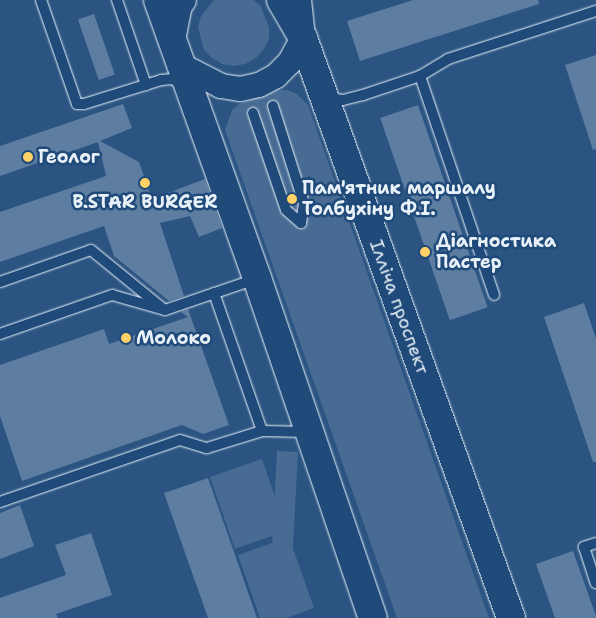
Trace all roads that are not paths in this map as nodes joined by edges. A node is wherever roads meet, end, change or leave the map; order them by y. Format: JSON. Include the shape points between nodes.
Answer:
{"nodes":[{"id":1,"x":41,"y":0,"type":"edge"},
{"id":2,"x":116,"y":0,"type":"edge"},
{"id":3,"x":158,"y":0,"type":"edge"},
{"id":4,"x":184,"y":0,"type":"edge"},
{"id":5,"x":281,"y":0,"type":"edge"},
{"id":6,"x":299,"y":0,"type":"edge"},
{"id":7,"x":596,"y":10,"type":"edge"},
{"id":8,"x":303,"y":38,"type":"junction"},
{"id":9,"x":173,"y":40,"type":"junction"},
{"id":10,"x":420,"y":76,"type":"junction"},
{"id":11,"x":186,"y":78,"type":"junction"},
{"id":12,"x":146,"y":85,"type":"junction"},
{"id":13,"x":322,"y":92,"type":"junction"},
{"id":14,"x":273,"y":106,"type":"dead end"},
{"id":15,"x":253,"y":113,"type":"dead end"},
{"id":16,"x":257,"y":278,"type":"junction"},
{"id":17,"x":0,"y":282,"type":"edge"},
{"id":18,"x":214,"y":294,"type":"junction"},
{"id":19,"x":494,"y":295,"type":"dead end"},
{"id":20,"x":165,"y":310,"type":"junction"},
{"id":21,"x":0,"y":334,"type":"edge"},
{"id":22,"x":262,"y":431,"type":"junction"},
{"id":23,"x":309,"y":432,"type":"junction"},
{"id":24,"x":0,"y":502,"type":"edge"},
{"id":25,"x":596,"y":543,"type":"edge"},
{"id":26,"x":596,"y":583,"type":"edge"},
{"id":27,"x":373,"y":618,"type":"edge"},
{"id":28,"x":511,"y":618,"type":"edge"}],
"edges":[{"from":1,"to":12,"type":"lane","via":[[77,104]]},
{"from":2,"to":12,"type":"lane"},
{"from":3,"to":9,"type":"main road"},
{"from":4,"to":9,"type":"street"},
{"from":5,"to":8,"type":"main road","name":"Ілліча проспект"},
{"from":6,"to":8,"type":"street"},
{"from":7,"to":10,"type":"lane","via":[[448,59]]},
{"from":8,"to":11,"type":"street","via":[[290,62],[276,76],[259,85],[240,89]]},
{"from":8,"to":13,"type":"main road","name":"Ілліча проспект"},
{"from":9,"to":11,"type":"main road"},
{"from":10,"to":13,"type":"lane","via":[[343,100],[335,100]]},
{"from":10,"to":19,"type":"lane"},
{"from":11,"to":12,"type":"lane"},
{"from":11,"to":16,"type":"main road"},
{"from":13,"to":28,"type":"main road","name":"Ілліча проспект"},
{"from":14,"to":15,"type":"lane","via":[[304,204],[301,223],[286,210]]},
{"from":16,"to":18,"type":"lane"},
{"from":16,"to":23,"type":"main road"},
{"from":17,"to":20,"type":"lane","via":[[91,250]]},
{"from":18,"to":20,"type":"lane"},
{"from":18,"to":22,"type":"lane"},
{"from":20,"to":21,"type":"lane","via":[[112,295]]},
{"from":22,"to":23,"type":"lane"},
{"from":22,"to":24,"type":"lane","via":[[207,448],[180,440]]},
{"from":23,"to":27,"type":"main road"},
{"from":25,"to":26,"type":"lane","via":[[584,547]]}]}
